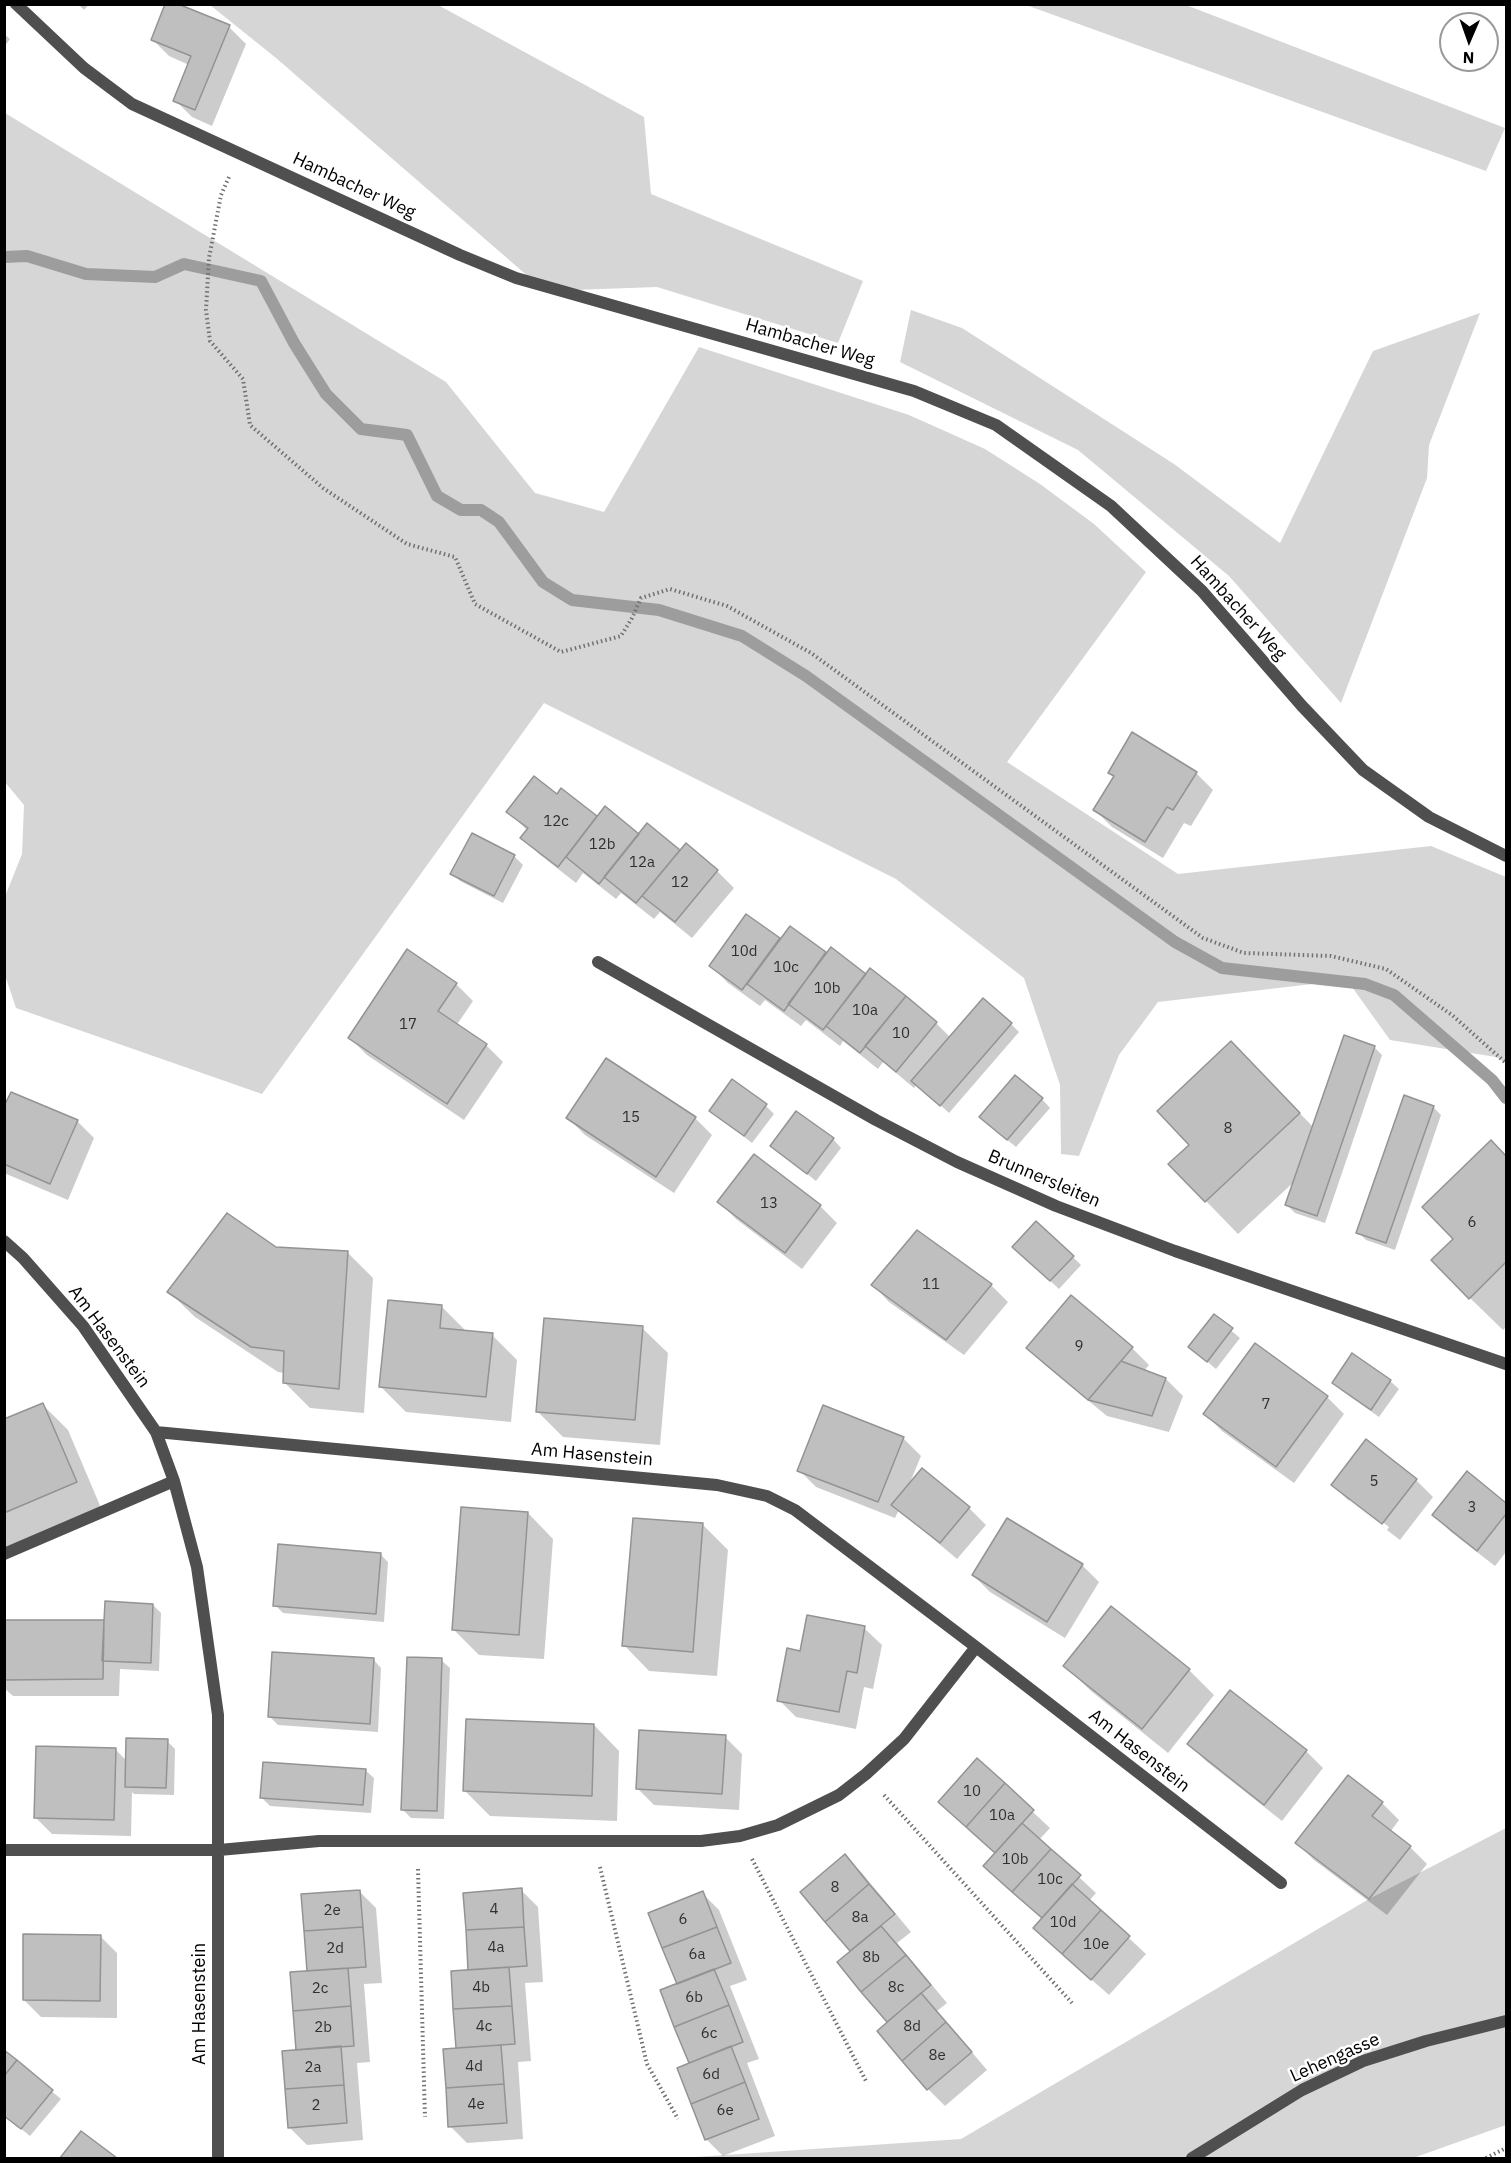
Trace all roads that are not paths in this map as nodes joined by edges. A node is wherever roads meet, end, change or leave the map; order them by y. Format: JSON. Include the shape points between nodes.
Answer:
{"nodes":[{"id":1,"x":15,"y":4,"type":"edge"},
{"id":2,"x":1506,"y":856,"type":"edge"},
{"id":3,"x":598,"y":962,"type":"dead end"},
{"id":4,"x":4,"y":1241,"type":"edge"},
{"id":5,"x":1506,"y":1364,"type":"edge"},
{"id":6,"x":156,"y":1432,"type":"junction"},
{"id":7,"x":174,"y":1481,"type":"junction"},
{"id":8,"x":4,"y":1554,"type":"edge"},
{"id":9,"x":976,"y":1647,"type":"junction"},
{"id":10,"x":4,"y":1850,"type":"edge"},
{"id":11,"x":219,"y":1850,"type":"junction"},
{"id":12,"x":1281,"y":1883,"type":"dead end"},
{"id":13,"x":1506,"y":2021,"type":"edge"},
{"id":14,"x":218,"y":2158,"type":"edge"},
{"id":15,"x":1192,"y":2158,"type":"edge"}],
"edges":[{"from":1,"to":2,"type":"street","name":"Hambacher Weg","via":[[84,68],[132,104],[460,255],[516,278],[914,391],[996,425],[1111,506],[1202,591],[1363,770],[1430,817]]},
{"from":3,"to":5,"type":"street","name":"Brunnersleiten","via":[[876,1120],[1006,1184],[1175,1251]]},
{"from":4,"to":6,"type":"street","name":"Am Hasenstein","via":[[83,1326]]},
{"from":6,"to":7,"type":"street","name":"Am Hasenstein"},
{"from":6,"to":9,"type":"street","name":"Am Hasenstein","via":[[717,1485],[767,1496],[795,1510]]},
{"from":7,"to":8,"type":"street"},
{"from":7,"to":11,"type":"street","name":"Am Hasenstein","via":[[197,1567],[218,1715]]},
{"from":9,"to":11,"type":"street","via":[[904,1739],[866,1774],[839,1795],[778,1826],[701,1841],[319,1841]]},
{"from":9,"to":12,"type":"street","name":"Am Hasenstein"},
{"from":10,"to":11,"type":"street"},
{"from":11,"to":14,"type":"street","name":"Am Hasenstein"},
{"from":13,"to":15,"type":"street","name":"Lehengasse","via":[[1363,2061],[1302,2090]]}]}
